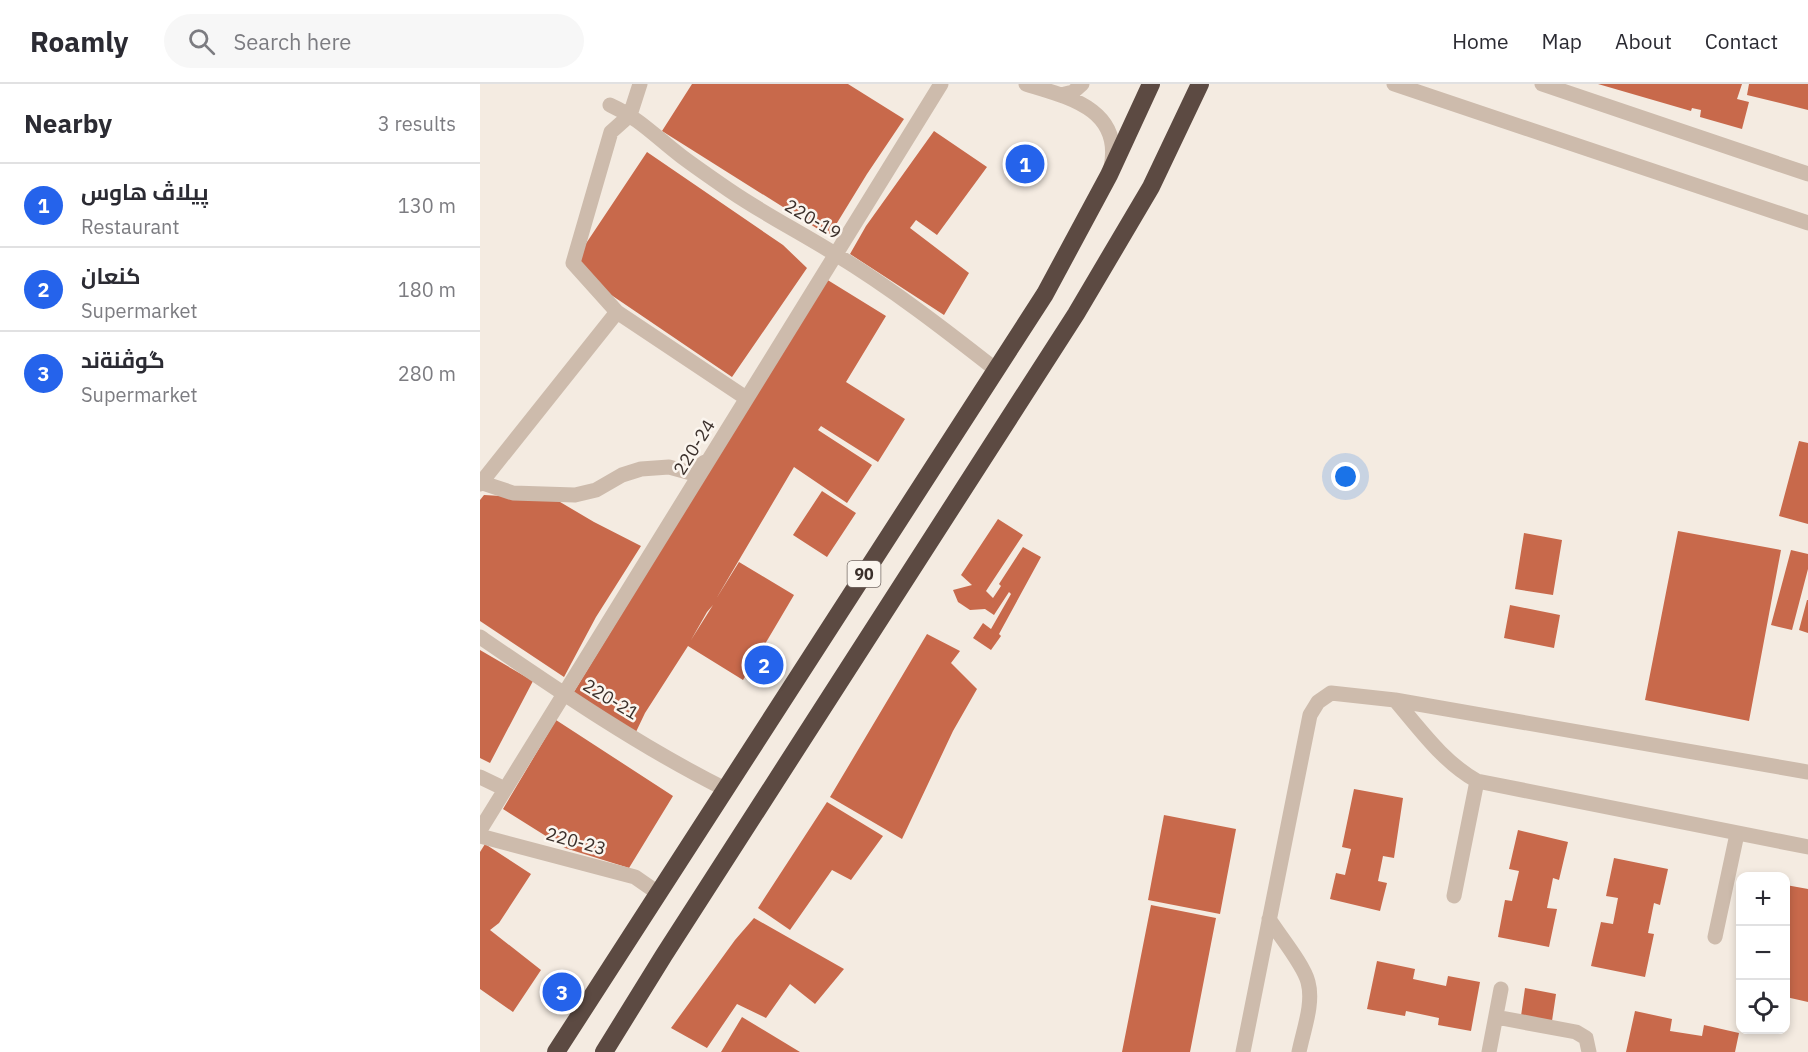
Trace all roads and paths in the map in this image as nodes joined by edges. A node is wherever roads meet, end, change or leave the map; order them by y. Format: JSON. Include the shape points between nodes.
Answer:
{"nodes":[{"id":1,"x":640,"y":84,"type":"edge"},
{"id":2,"x":941,"y":84,"type":"edge"},
{"id":3,"x":1026,"y":84,"type":"edge"},
{"id":4,"x":1082,"y":84,"type":"edge"},
{"id":5,"x":1151,"y":84,"type":"edge"},
{"id":6,"x":1200,"y":84,"type":"edge"},
{"id":7,"x":1394,"y":84,"type":"edge"},
{"id":8,"x":1542,"y":84,"type":"edge"},
{"id":9,"x":1061,"y":95,"type":"junction"},
{"id":10,"x":610,"y":105,"type":"dead end"},
{"id":11,"x":630,"y":115,"type":"junction"},
{"id":12,"x":1808,"y":174,"type":"edge"},
{"id":13,"x":1109,"y":175,"type":"junction"},
{"id":14,"x":1808,"y":223,"type":"edge"},
{"id":15,"x":836,"y":254,"type":"junction"},
{"id":16,"x":617,"y":312,"type":"junction"},
{"id":17,"x":995,"y":369,"type":"junction"},
{"id":18,"x":746,"y":398,"type":"junction"},
{"id":19,"x":710,"y":458,"type":"junction"},
{"id":20,"x":480,"y":483,"type":"edge"},
{"id":21,"x":480,"y":637,"type":"edge"},
{"id":22,"x":564,"y":694,"type":"junction"},
{"id":23,"x":1395,"y":700,"type":"junction"},
{"id":24,"x":1808,"y":772,"type":"edge"},
{"id":25,"x":480,"y":777,"type":"edge"},
{"id":26,"x":1477,"y":781,"type":"junction"},
{"id":27,"x":505,"y":789,"type":"junction"},
{"id":28,"x":726,"y":789,"type":"junction"},
{"id":29,"x":480,"y":830,"type":"edge"},
{"id":30,"x":1737,"y":834,"type":"junction"},
{"id":31,"x":480,"y":836,"type":"edge"},
{"id":32,"x":1808,"y":847,"type":"edge"},
{"id":33,"x":658,"y":893,"type":"junction"},
{"id":34,"x":1454,"y":896,"type":"dead end"},
{"id":35,"x":1269,"y":919,"type":"junction"},
{"id":36,"x":1715,"y":937,"type":"dead end"},
{"id":37,"x":1501,"y":989,"type":"dead end"},
{"id":38,"x":1496,"y":1017,"type":"junction"},
{"id":39,"x":556,"y":1052,"type":"edge"},
{"id":40,"x":604,"y":1052,"type":"edge"},
{"id":41,"x":1243,"y":1052,"type":"edge"},
{"id":42,"x":1299,"y":1052,"type":"edge"},
{"id":43,"x":1489,"y":1052,"type":"edge"},
{"id":44,"x":1589,"y":1052,"type":"edge"}],
"edges":[{"from":1,"to":11,"type":"street"},
{"from":2,"to":15,"type":"street","name":"220-24"},
{"from":3,"to":9,"type":"street"},
{"from":4,"to":9,"type":"street"},
{"from":5,"to":13,"type":"highway","number":"90"},
{"from":6,"to":40,"type":"highway","number":"90","via":[[1151,187],[1076,314]]},
{"from":7,"to":14,"type":"street"},
{"from":8,"to":12,"type":"street"},
{"from":9,"to":13,"type":"street","via":[[1086,105],[1102,121],[1113,153]]},
{"from":10,"to":11,"type":"street","name":"220-19"},
{"from":11,"to":15,"type":"street","name":"220-19","via":[[731,191]]},
{"from":11,"to":16,"type":"street","via":[[611,132],[573,263]]},
{"from":13,"to":17,"type":"highway","number":"90","via":[[1045,294]]},
{"from":15,"to":17,"type":"street","name":"220-19","via":[[937,323]]},
{"from":15,"to":18,"type":"street","name":"220-24"},
{"from":16,"to":18,"type":"street"},
{"from":16,"to":20,"type":"street"},
{"from":17,"to":28,"type":"highway","number":"90"},
{"from":18,"to":19,"type":"street","name":"220-24"},
{"from":19,"to":20,"type":"street","via":[[691,473],[669,467],[641,469],[596,490],[575,495],[513,493]]},
{"from":19,"to":22,"type":"street","name":"220-24"},
{"from":21,"to":22,"type":"street","name":"220-21"},
{"from":22,"to":27,"type":"street","name":"220-24"},
{"from":22,"to":28,"type":"street","name":"220-21"},
{"from":23,"to":24,"type":"street"},
{"from":23,"to":26,"type":"street","via":[[1458,771]]},
{"from":23,"to":35,"type":"street","via":[[1330,693],[1310,715]]},
{"from":25,"to":27,"type":"street"},
{"from":26,"to":30,"type":"street"},
{"from":26,"to":34,"type":"street"},
{"from":27,"to":29,"type":"street","name":"220-24"},
{"from":28,"to":33,"type":"highway","number":"90"},
{"from":30,"to":32,"type":"street"},
{"from":30,"to":36,"type":"street"},
{"from":31,"to":33,"type":"street","name":"220-23","via":[[635,877]]},
{"from":33,"to":39,"type":"highway","number":"90"},
{"from":35,"to":41,"type":"street"},
{"from":35,"to":42,"type":"street","via":[[1308,982],[1309,1000]]},
{"from":37,"to":38,"type":"street"},
{"from":38,"to":43,"type":"street"},
{"from":38,"to":44,"type":"street","via":[[1576,1032],[1586,1038]]}]}
